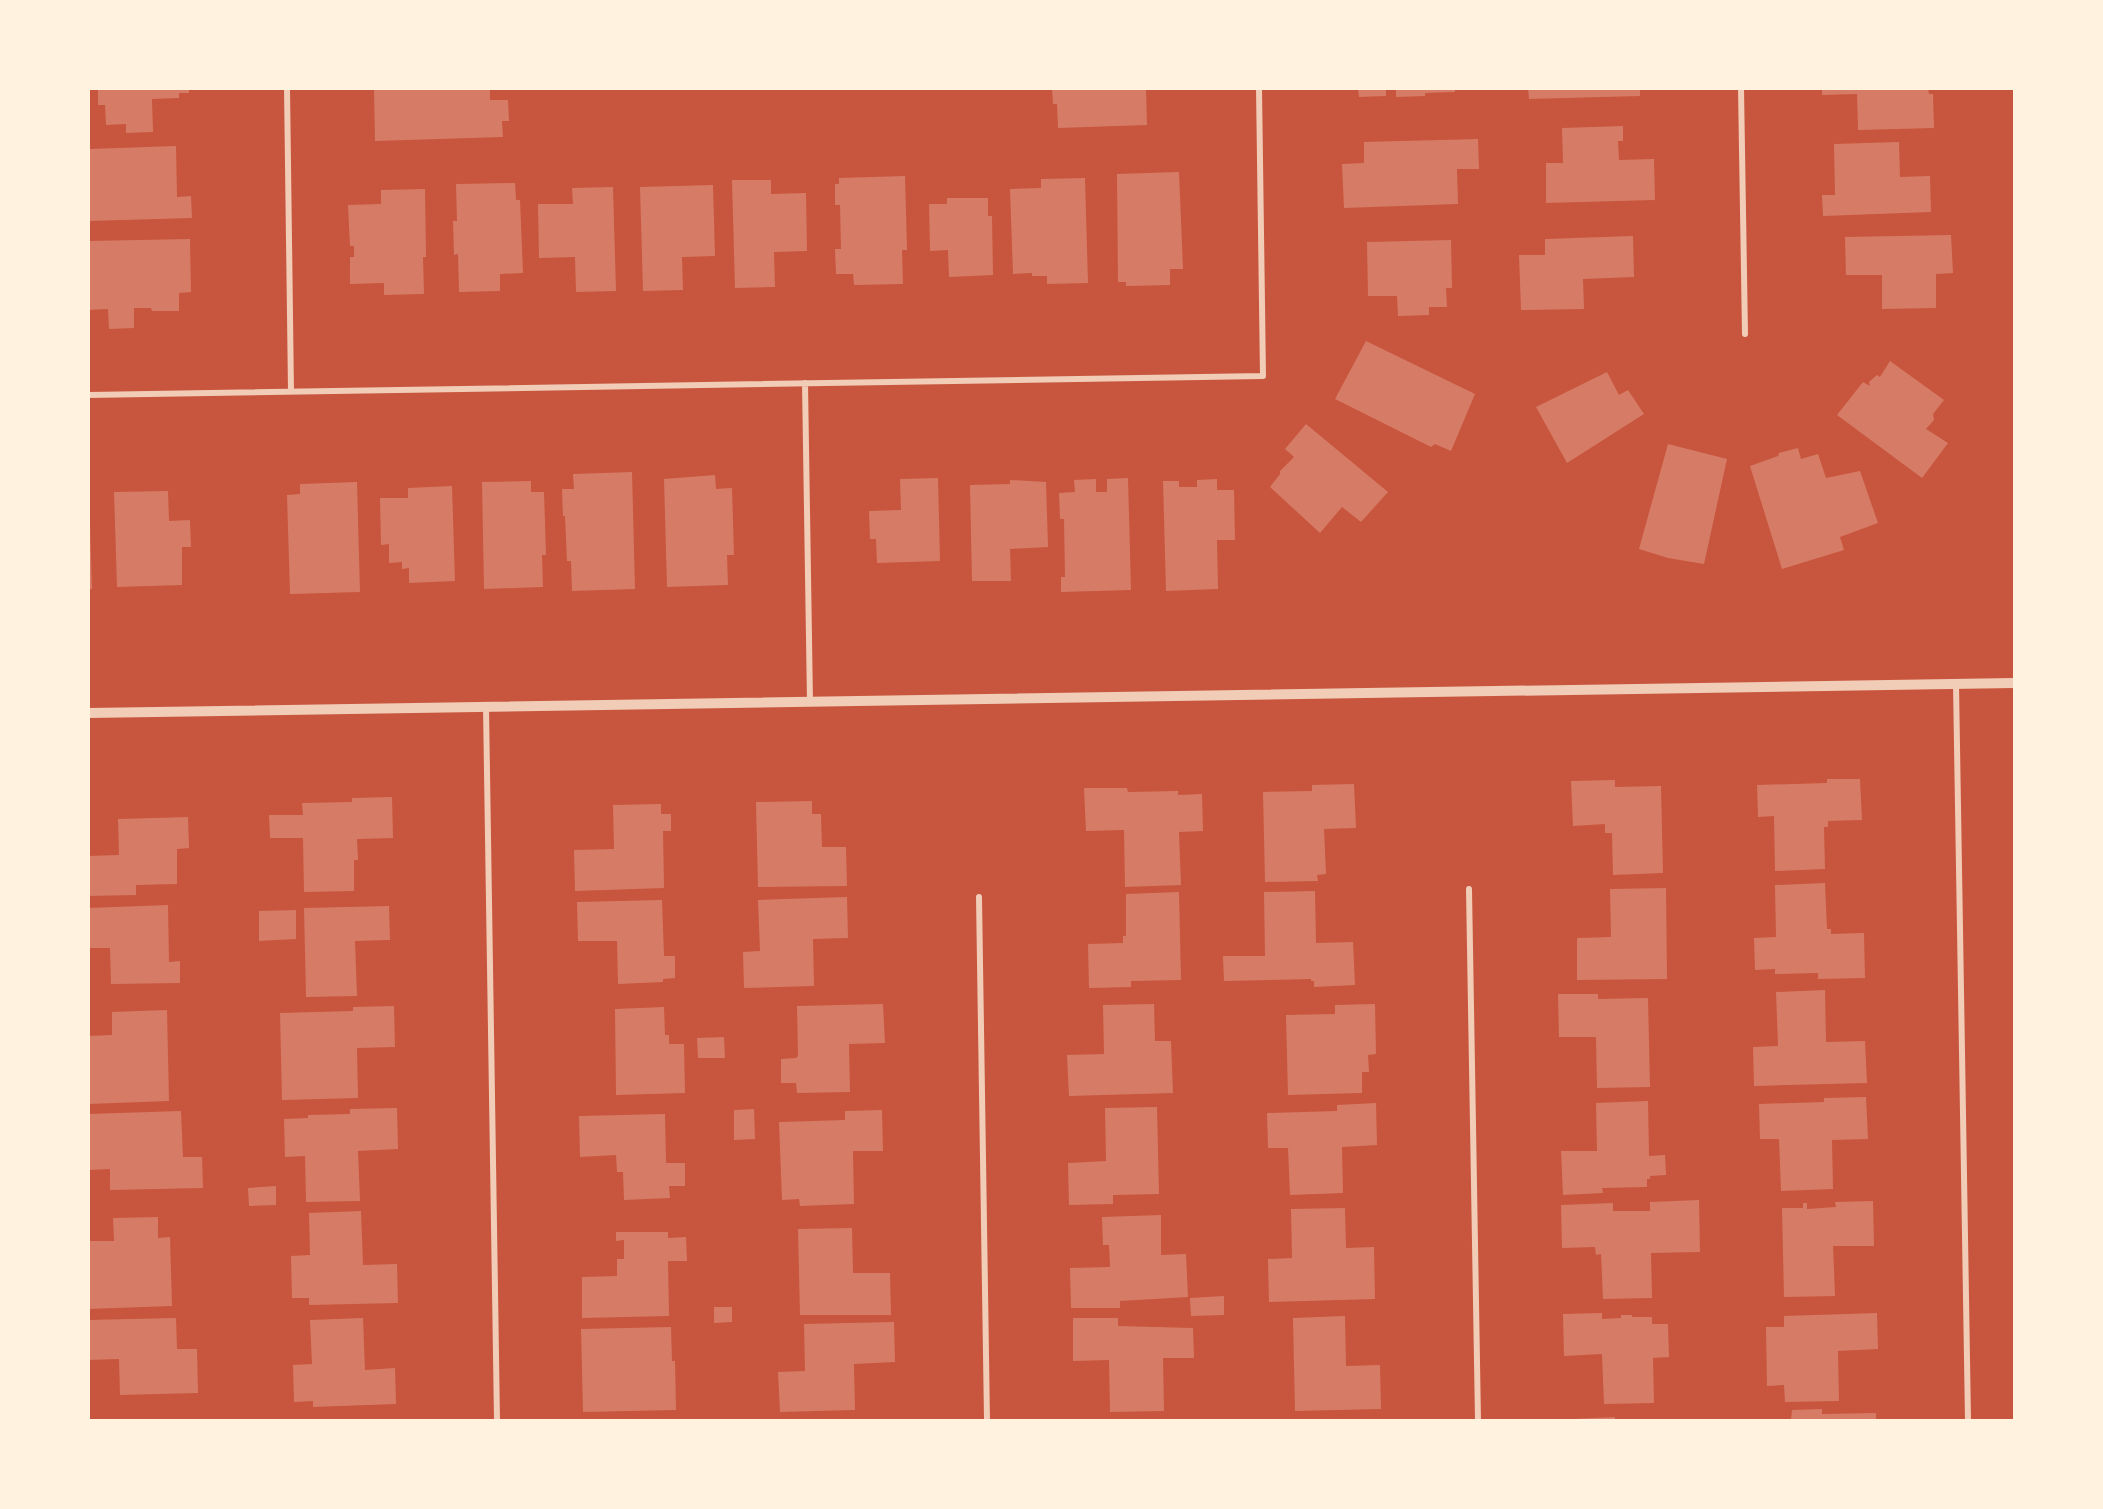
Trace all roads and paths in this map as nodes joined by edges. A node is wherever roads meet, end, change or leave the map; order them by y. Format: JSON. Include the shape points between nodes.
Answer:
{"nodes":[{"id":1,"x":287,"y":88,"type":"edge"},
{"id":2,"x":1258,"y":88,"type":"edge"},
{"id":3,"x":1742,"y":88,"type":"edge"},
{"id":4,"x":1745,"y":334,"type":"dead end"},
{"id":5,"x":805,"y":383,"type":"junction"},
{"id":6,"x":291,"y":392,"type":"junction"},
{"id":7,"x":88,"y":395,"type":"edge"},
{"id":8,"x":2014,"y":683,"type":"edge"},
{"id":9,"x":1956,"y":684,"type":"junction"},
{"id":10,"x":810,"y":702,"type":"junction"},
{"id":11,"x":486,"y":707,"type":"junction"},
{"id":12,"x":88,"y":713,"type":"edge"},
{"id":13,"x":1469,"y":889,"type":"dead end"},
{"id":14,"x":979,"y":897,"type":"dead end"},
{"id":15,"x":497,"y":1420,"type":"edge"},
{"id":16,"x":987,"y":1420,"type":"edge"},
{"id":17,"x":1478,"y":1420,"type":"edge"},
{"id":18,"x":1968,"y":1420,"type":"edge"}],
"edges":[{"from":1,"to":6,"type":"street"},
{"from":2,"to":5,"type":"street","via":[[1263,376]]},
{"from":3,"to":4,"type":"street"},
{"from":5,"to":6,"type":"street"},
{"from":5,"to":10,"type":"street"},
{"from":6,"to":7,"type":"street"},
{"from":8,"to":9,"type":"street"},
{"from":9,"to":10,"type":"street"},
{"from":9,"to":18,"type":"street"},
{"from":10,"to":11,"type":"street"},
{"from":11,"to":12,"type":"street"},
{"from":11,"to":15,"type":"street"},
{"from":13,"to":17,"type":"street"},
{"from":14,"to":16,"type":"street"}]}
